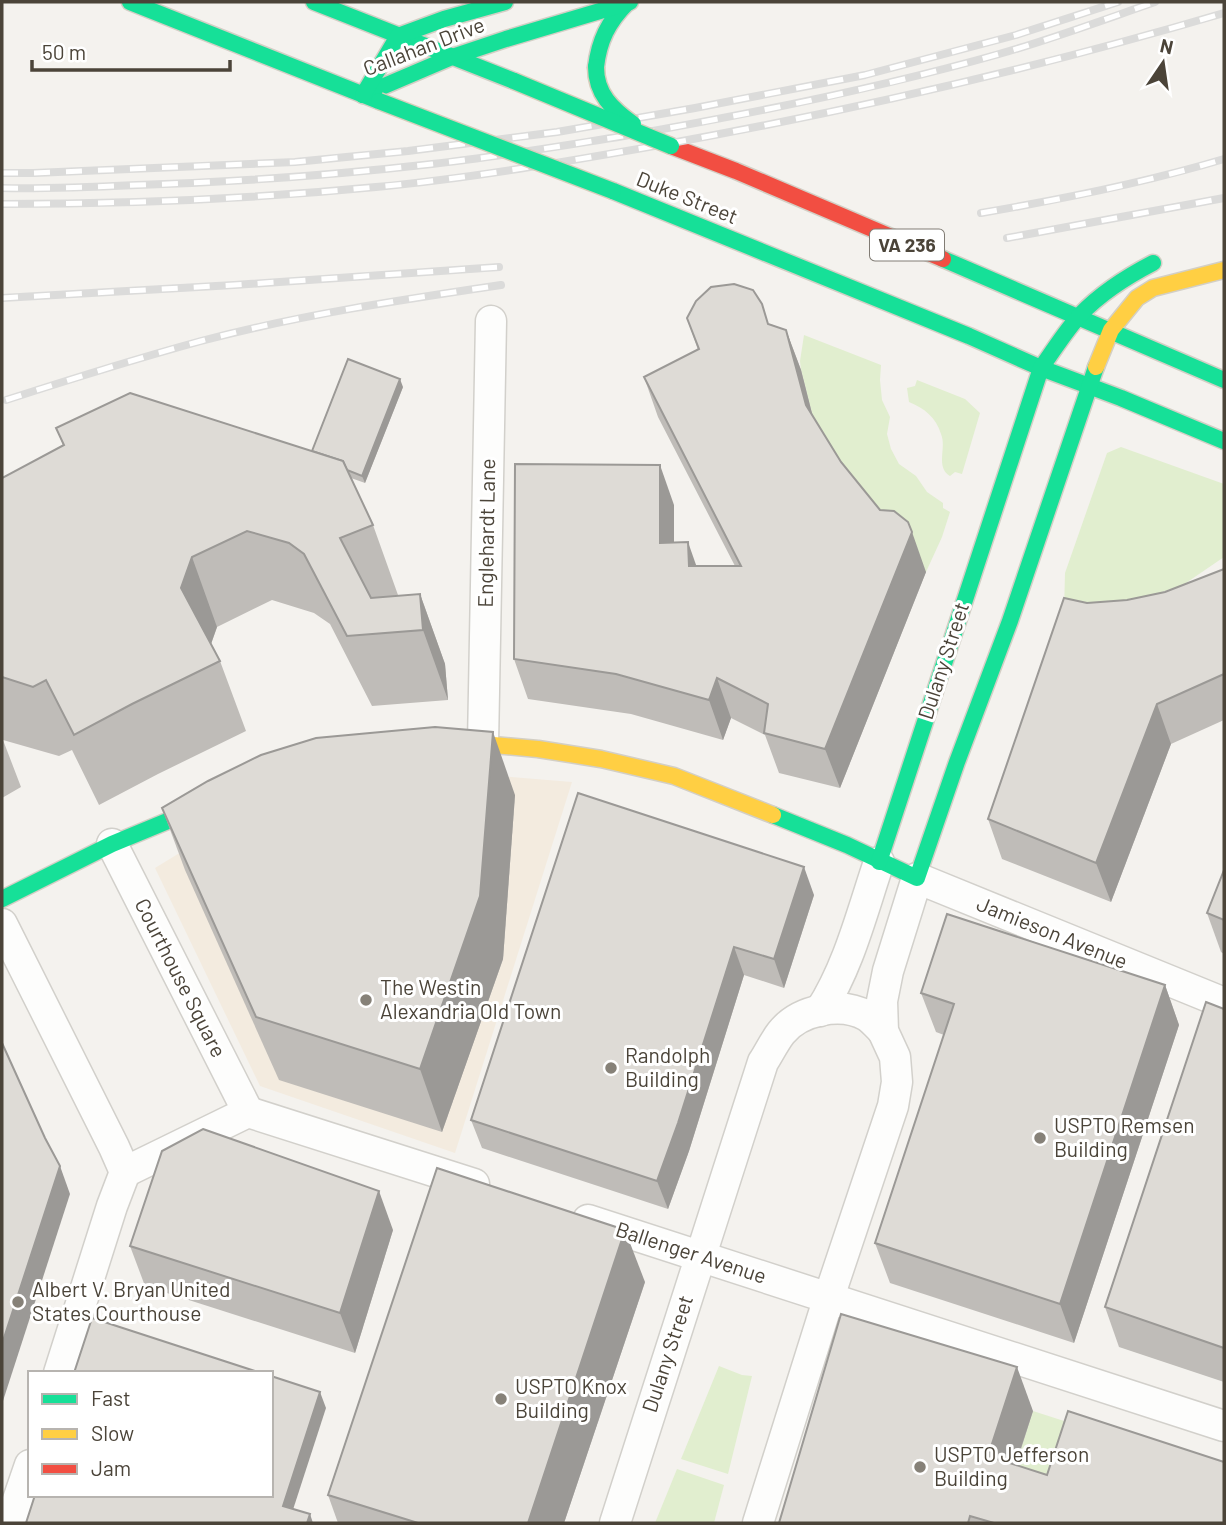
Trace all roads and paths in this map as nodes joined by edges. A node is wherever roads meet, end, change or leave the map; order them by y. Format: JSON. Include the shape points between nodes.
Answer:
{"nodes":[{"id":1,"x":130,"y":2,"type":"edge"},
{"id":2,"x":314,"y":2,"type":"edge"},
{"id":3,"x":505,"y":2,"type":"edge"},
{"id":4,"x":628,"y":2,"type":"edge"},
{"id":5,"x":398,"y":36,"type":"junction"},
{"id":6,"x":452,"y":57,"type":"junction"},
{"id":7,"x":363,"y":95,"type":"junction"},
{"id":8,"x":671,"y":146,"type":"junction"},
{"id":9,"x":1166,"y":260,"type":"dead end"},
{"id":10,"x":1224,"y":270,"type":"edge"},
{"id":11,"x":1079,"y":316,"type":"junction"},
{"id":12,"x":491,"y":321,"type":"dead end"},
{"id":13,"x":1111,"y":330,"type":"junction"},
{"id":14,"x":1041,"y":368,"type":"junction"},
{"id":15,"x":1224,"y":380,"type":"edge"},
{"id":16,"x":1088,"y":385,"type":"junction"},
{"id":17,"x":1224,"y":441,"type":"edge"},
{"id":18,"x":483,"y":744,"type":"junction"},
{"id":19,"x":425,"y":749,"type":"edge"},
{"id":20,"x":227,"y":796,"type":"edge"},
{"id":21,"x":112,"y":844,"type":"junction"},
{"id":22,"x":879,"y":862,"type":"junction"},
{"id":23,"x":917,"y":878,"type":"junction"},
{"id":24,"x":2,"y":899,"type":"edge"},
{"id":25,"x":2,"y":924,"type":"edge"},
{"id":26,"x":1224,"y":1003,"type":"edge"},
{"id":27,"x":820,"y":1011,"type":"junction"},
{"id":28,"x":883,"y":1031,"type":"junction"},
{"id":29,"x":248,"y":1112,"type":"junction"},
{"id":30,"x":125,"y":1171,"type":"junction"},
{"id":31,"x":495,"y":1190,"type":"edge"},
{"id":32,"x":560,"y":1211,"type":"edge"},
{"id":33,"x":700,"y":1256,"type":"junction"},
{"id":34,"x":829,"y":1297,"type":"junction"},
{"id":35,"x":60,"y":1371,"type":"edge"},
{"id":36,"x":1224,"y":1426,"type":"edge"},
{"id":37,"x":28,"y":1471,"type":"edge"},
{"id":38,"x":10,"y":1523,"type":"edge"},
{"id":39,"x":615,"y":1523,"type":"edge"},
{"id":40,"x":758,"y":1523,"type":"edge"}],
"edges":[{"from":1,"to":7,"type":"street","name":"Duke Street"},
{"from":2,"to":5,"type":"street","name":"Duke Street","number":"VA 236"},
{"from":3,"to":5,"type":"street","name":"Callahan Drive"},
{"from":4,"to":6,"type":"street","name":"Callahan Drive"},
{"from":4,"to":8,"type":"street","bridge":true,"via":[[604,32],[596,67],[598,87],[639,129]]},
{"from":5,"to":6,"type":"street","name":"Duke Street","number":"VA 236"},
{"from":5,"to":7,"type":"street","name":"Callahan Drive"},
{"from":6,"to":7,"type":"street","name":"Callahan Drive"},
{"from":6,"to":8,"type":"street","name":"Duke Street","number":"VA 236","bridge":true},
{"from":7,"to":14,"type":"street","name":"Duke Street","bridge":true,"via":[[612,191]]},
{"from":8,"to":11,"type":"street","name":"Duke Street","number":"VA 236"},
{"from":9,"to":11,"type":"street","name":"Dulany Street","via":[[1125,278]]},
{"from":10,"to":13,"type":"street","via":[[1153,288],[1137,298]]},
{"from":11,"to":13,"type":"street","name":"Duke Street","number":"VA 236"},
{"from":11,"to":14,"type":"street","name":"Dulany Street"},
{"from":12,"to":18,"type":"street","name":"Englehardt Lane"},
{"from":13,"to":15,"type":"street","name":"Duke Street","number":"VA 236"},
{"from":13,"to":16,"type":"street"},
{"from":14,"to":16,"type":"street","name":"Duke Street"},
{"from":14,"to":22,"type":"street","name":"Dulany Street"},
{"from":16,"to":17,"type":"street","name":"Duke Street"},
{"from":16,"to":23,"type":"street","via":[[1010,621]]},
{"from":18,"to":19,"type":"street","name":"Jamieson Avenue"},
{"from":18,"to":22,"type":"street","name":"Jamieson Avenue","via":[[573,754],[674,776],[825,835]]},
{"from":20,"to":21,"type":"street"},
{"from":21,"to":24,"type":"street"},
{"from":21,"to":29,"type":"street","name":"Courthouse Square"},
{"from":22,"to":23,"type":"street","name":"Jamieson Avenue"},
{"from":22,"to":27,"type":"street","name":"Dulany Street","via":[[844,967]]},
{"from":23,"to":26,"type":"street","name":"Jamieson Avenue"},
{"from":23,"to":28,"type":"street","via":[[888,971]]},
{"from":25,"to":30,"type":"street"},
{"from":27,"to":28,"type":"street","name":"Dulany Street","via":[[851,1010]]},
{"from":27,"to":33,"type":"street","name":"Dulany Street","via":[[804,1015],[782,1032],[763,1062]]},
{"from":28,"to":34,"type":"street","via":[[895,1057],[897,1082]]},
{"from":29,"to":30,"type":"street"},
{"from":29,"to":31,"type":"street"},
{"from":30,"to":35,"type":"street"},
{"from":32,"to":33,"type":"street","name":"Ballenger Avenue"},
{"from":33,"to":34,"type":"street","name":"Ballenger Avenue"},
{"from":33,"to":39,"type":"street","name":"Dulany Street"},
{"from":34,"to":36,"type":"street","name":"Ballenger Avenue"},
{"from":34,"to":40,"type":"street"},
{"from":37,"to":38,"type":"street"}]}
